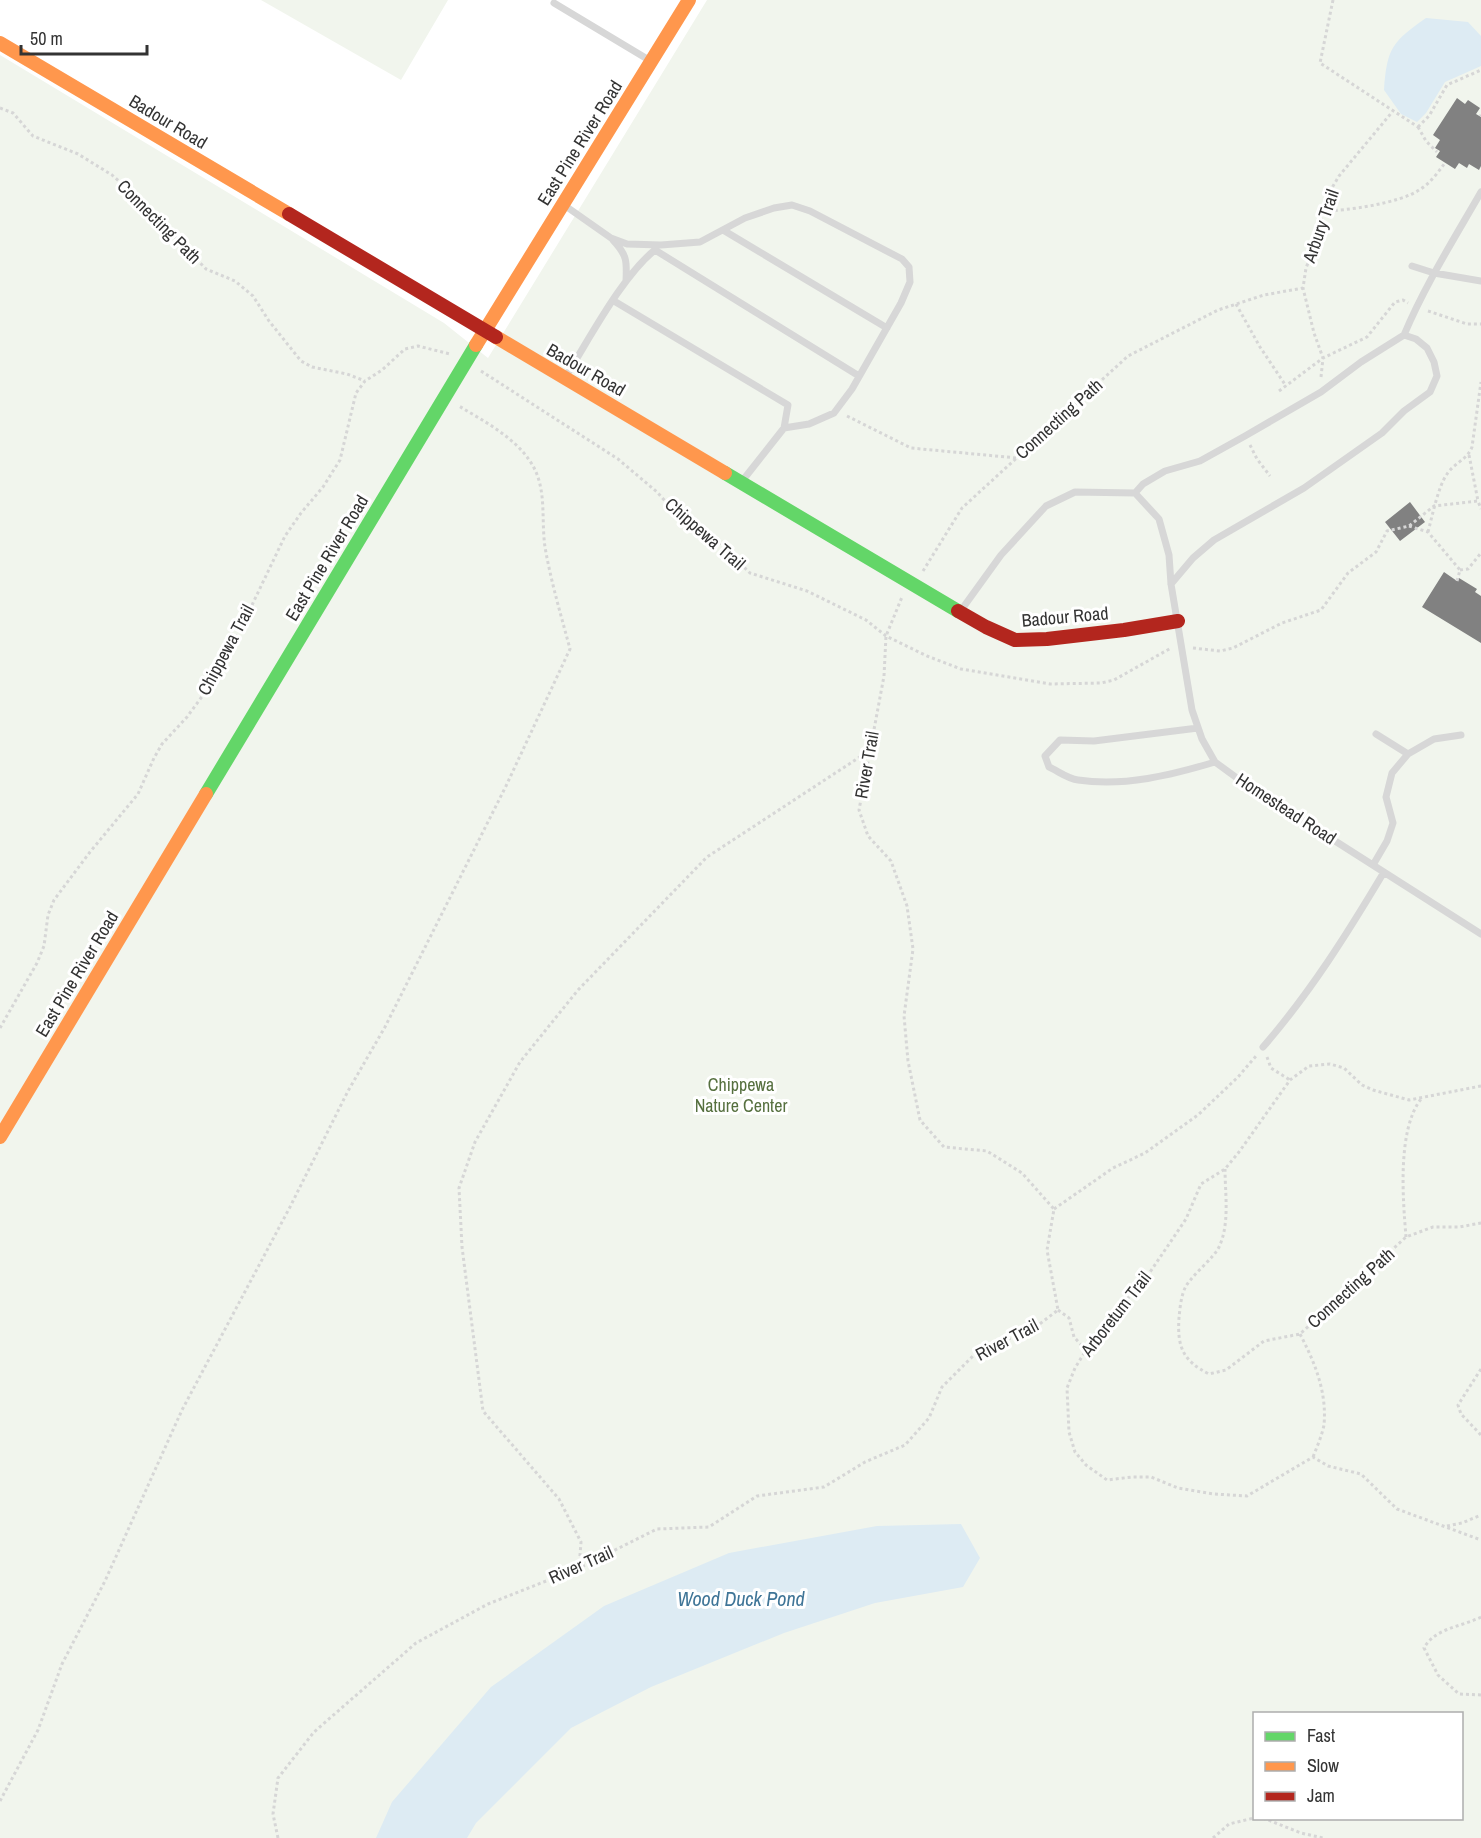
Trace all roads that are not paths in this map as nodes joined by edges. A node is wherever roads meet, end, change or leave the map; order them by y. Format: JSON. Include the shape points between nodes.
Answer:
{"nodes":[{"id":1,"x":689,"y":0,"type":"edge"},
{"id":2,"x":554,"y":3,"type":"dead end"},
{"id":3,"x":0,"y":43,"type":"edge"},
{"id":4,"x":651,"y":62,"type":"junction"},
{"id":5,"x":1481,"y":192,"type":"edge"},
{"id":6,"x":563,"y":205,"type":"junction"},
{"id":7,"x":723,"y":230,"type":"junction"},
{"id":8,"x":611,"y":238,"type":"junction"},
{"id":9,"x":658,"y":248,"type":"junction"},
{"id":10,"x":1412,"y":266,"type":"dead end"},
{"id":11,"x":1434,"y":273,"type":"junction"},
{"id":12,"x":626,"y":281,"type":"junction"},
{"id":13,"x":1481,"y":281,"type":"edge"},
{"id":14,"x":614,"y":301,"type":"junction"},
{"id":15,"x":886,"y":328,"type":"junction"},
{"id":16,"x":484,"y":332,"type":"junction"},
{"id":17,"x":1404,"y":335,"type":"junction"},
{"id":18,"x":860,"y":376,"type":"junction"},
{"id":19,"x":565,"y":378,"type":"junction"},
{"id":20,"x":784,"y":429,"type":"junction"},
{"id":21,"x":742,"y":482,"type":"junction"},
{"id":22,"x":1135,"y":493,"type":"junction"},
{"id":23,"x":1171,"y":584,"type":"junction"},
{"id":24,"x":961,"y":610,"type":"junction"},
{"id":25,"x":1178,"y":621,"type":"junction"},
{"id":26,"x":1198,"y":728,"type":"junction"},
{"id":27,"x":1376,"y":734,"type":"dead end"},
{"id":28,"x":1461,"y":735,"type":"dead end"},
{"id":29,"x":1408,"y":754,"type":"junction"},
{"id":30,"x":1215,"y":762,"type":"junction"},
{"id":31,"x":1373,"y":865,"type":"junction"},
{"id":32,"x":1384,"y":872,"type":"junction"},
{"id":33,"x":1481,"y":934,"type":"edge"},
{"id":34,"x":1263,"y":1047,"type":"road end"},
{"id":35,"x":0,"y":1137,"type":"edge"}],
"edges":[{"from":1,"to":4,"type":"street","name":"East Pine River Road"},
{"from":2,"to":4,"type":"lane"},
{"from":3,"to":16,"type":"street","name":"Badour Road"},
{"from":4,"to":6,"type":"street","name":"East Pine River Road"},
{"from":5,"to":11,"type":"lane"},
{"from":6,"to":8,"type":"lane"},
{"from":6,"to":16,"type":"street","name":"East Pine River Road"},
{"from":7,"to":9,"type":"lane","via":[[700,242]]},
{"from":7,"to":15,"type":"lane"},
{"from":7,"to":15,"type":"lane","via":[[774,207],[792,205],[902,260],[909,267],[910,282]]},
{"from":8,"to":9,"type":"lane"},
{"from":8,"to":12,"type":"lane","via":[[627,261]]},
{"from":9,"to":12,"type":"lane"},
{"from":9,"to":18,"type":"lane"},
{"from":10,"to":11,"type":"lane"},
{"from":11,"to":13,"type":"lane"},
{"from":11,"to":17,"type":"lane"},
{"from":12,"to":14,"type":"lane"},
{"from":14,"to":19,"type":"lane"},
{"from":14,"to":20,"type":"lane","via":[[788,405]]},
{"from":15,"to":18,"type":"lane"},
{"from":16,"to":19,"type":"street","name":"Badour Road"},
{"from":16,"to":35,"type":"street","name":"East Pine River Road"},
{"from":17,"to":22,"type":"lane","via":[[1321,392],[1200,461],[1165,471]]},
{"from":17,"to":23,"type":"lane","via":[[1427,348],[1434,362],[1437,376],[1430,392],[1382,433],[1312,482],[1214,540]]},
{"from":18,"to":20,"type":"lane","via":[[834,413]]},
{"from":19,"to":21,"type":"street","name":"Badour Road"},
{"from":20,"to":21,"type":"lane"},
{"from":21,"to":24,"type":"street","name":"Badour Road"},
{"from":22,"to":23,"type":"lane","via":[[1159,519],[1169,555]]},
{"from":22,"to":24,"type":"lane","via":[[1075,492],[1046,506],[1001,555]]},
{"from":23,"to":25,"type":"lane"},
{"from":24,"to":25,"type":"street","name":"Badour Road","via":[[1015,640]]},
{"from":25,"to":26,"type":"lane"},
{"from":26,"to":30,"type":"lane"},
{"from":26,"to":30,"type":"lane","via":[[1094,741],[1060,740],[1045,756],[1049,767],[1077,780],[1126,782]]},
{"from":27,"to":29,"type":"lane"},
{"from":28,"to":29,"type":"lane","via":[[1434,740]]},
{"from":29,"to":31,"type":"lane","via":[[1392,772],[1386,797],[1393,823]]},
{"from":30,"to":31,"type":"lane","name":"Homestead Road"},
{"from":31,"to":32,"type":"lane","name":"Homestead Road"},
{"from":32,"to":33,"type":"lane","name":"Homestead Road"},
{"from":32,"to":34,"type":"lane","via":[[1341,945]]}]}
